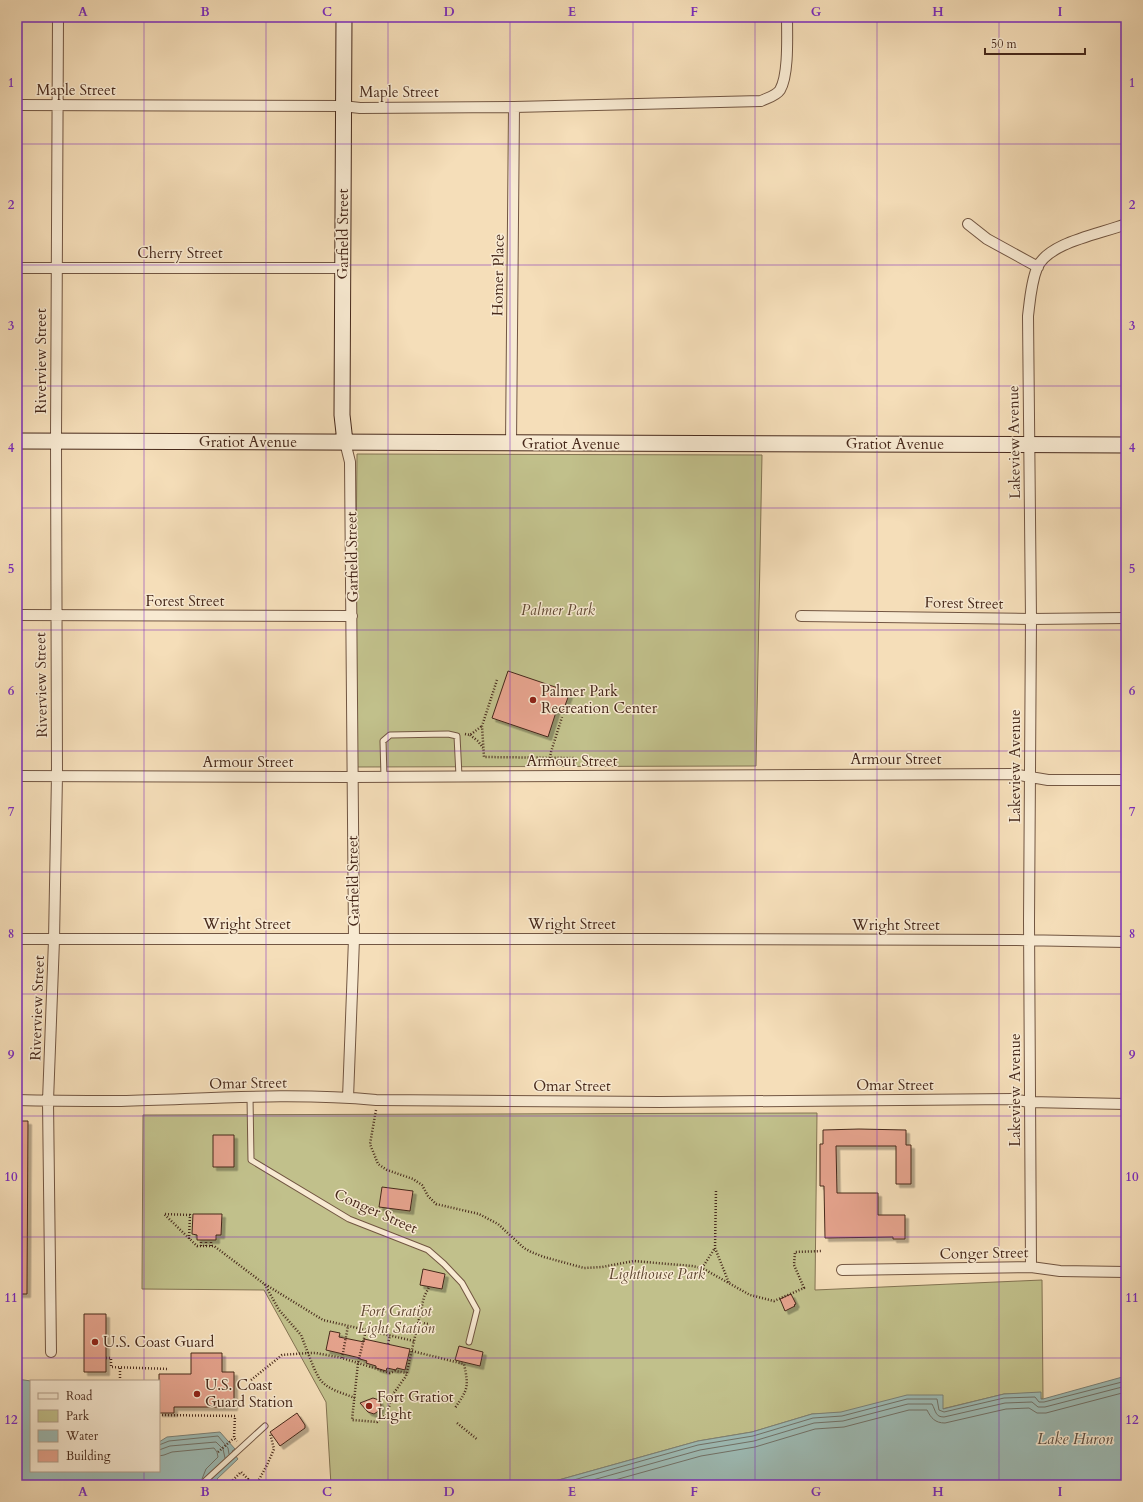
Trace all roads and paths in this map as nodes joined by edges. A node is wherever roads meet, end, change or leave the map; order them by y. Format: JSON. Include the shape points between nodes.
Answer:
{"nodes":[{"id":1,"x":58,"y":17,"type":"edge"},
{"id":2,"x":344,"y":17,"type":"edge"},
{"id":3,"x":787,"y":17,"type":"edge"},
{"id":4,"x":58,"y":104,"type":"junction"},
{"id":5,"x":17,"y":105,"type":"edge"},
{"id":6,"x":343,"y":106,"type":"junction"},
{"id":7,"x":514,"y":107,"type":"junction"},
{"id":8,"x":968,"y":224,"type":"dead end"},
{"id":9,"x":1126,"y":224,"type":"edge"},
{"id":10,"x":57,"y":267,"type":"junction"},
{"id":11,"x":1038,"y":267,"type":"junction"},
{"id":12,"x":17,"y":268,"type":"edge"},
{"id":13,"x":343,"y":268,"type":"junction"},
{"id":14,"x":17,"y":441,"type":"edge"},
{"id":15,"x":56,"y":441,"type":"junction"},
{"id":16,"x":346,"y":442,"type":"junction"},
{"id":17,"x":511,"y":444,"type":"junction"},
{"id":18,"x":1030,"y":444,"type":"junction"},
{"id":19,"x":1126,"y":445,"type":"edge"},
{"id":20,"x":17,"y":615,"type":"edge"},
{"id":21,"x":56,"y":616,"type":"junction"},
{"id":22,"x":352,"y":616,"type":"junction"},
{"id":23,"x":801,"y":616,"type":"dead end"},
{"id":24,"x":1126,"y":618,"type":"edge"},
{"id":25,"x":1031,"y":619,"type":"junction"},
{"id":26,"x":497,"y":680,"type":"dead end"},
{"id":27,"x":562,"y":717,"type":"dead end"},
{"id":28,"x":482,"y":726,"type":"junction"},
{"id":29,"x":470,"y":734,"type":"junction"},
{"id":30,"x":457,"y":736,"type":"junction"},
{"id":31,"x":484,"y":750,"type":"junction"},
{"id":32,"x":550,"y":758,"type":"junction"},
{"id":33,"x":574,"y":758,"type":"dead end"},
{"id":34,"x":57,"y":775,"type":"junction"},
{"id":35,"x":17,"y":776,"type":"edge"},
{"id":36,"x":459,"y":776,"type":"junction"},
{"id":37,"x":1030,"y":776,"type":"junction"},
{"id":38,"x":384,"y":777,"type":"junction"},
{"id":39,"x":352,"y":778,"type":"junction"},
{"id":40,"x":1126,"y":780,"type":"edge"},
{"id":41,"x":17,"y":939,"type":"edge"},
{"id":42,"x":354,"y":939,"type":"junction"},
{"id":43,"x":54,"y":940,"type":"junction"},
{"id":44,"x":1030,"y":941,"type":"junction"},
{"id":45,"x":1126,"y":942,"type":"edge"},
{"id":46,"x":250,"y":1097,"type":"junction"},
{"id":47,"x":348,"y":1098,"type":"junction"},
{"id":48,"x":17,"y":1100,"type":"edge"},
{"id":49,"x":48,"y":1100,"type":"junction"},
{"id":50,"x":376,"y":1100,"type":"junction"},
{"id":51,"x":1029,"y":1102,"type":"junction"},
{"id":52,"x":1126,"y":1104,"type":"edge"},
{"id":53,"x":716,"y":1191,"type":"dead end"},
{"id":54,"x":189,"y":1239,"type":"junction"},
{"id":55,"x":201,"y":1240,"type":"dead end"},
{"id":56,"x":206,"y":1240,"type":"dead end"},
{"id":57,"x":211,"y":1240,"type":"dead end"},
{"id":58,"x":201,"y":1246,"type":"junction"},
{"id":59,"x":206,"y":1246,"type":"junction"},
{"id":60,"x":211,"y":1246,"type":"junction"},
{"id":61,"x":715,"y":1248,"type":"junction"},
{"id":62,"x":822,"y":1250,"type":"dead end"},
{"id":63,"x":1031,"y":1267,"type":"junction"},
{"id":64,"x":702,"y":1268,"type":"junction"},
{"id":65,"x":842,"y":1270,"type":"dead end"},
{"id":66,"x":1126,"y":1272,"type":"edge"},
{"id":67,"x":263,"y":1283,"type":"junction"},
{"id":68,"x":730,"y":1283,"type":"junction"},
{"id":69,"x":429,"y":1287,"type":"dead end"},
{"id":70,"x":418,"y":1322,"type":"junction"},
{"id":71,"x":428,"y":1324,"type":"dead end"},
{"id":72,"x":348,"y":1326,"type":"junction"},
{"id":73,"x":366,"y":1330,"type":"junction"},
{"id":74,"x":390,"y":1336,"type":"junction"},
{"id":75,"x":414,"y":1341,"type":"junction"},
{"id":76,"x":469,"y":1342,"type":"dead end"},
{"id":77,"x":388,"y":1344,"type":"dead end"},
{"id":78,"x":412,"y":1351,"type":"junction"},
{"id":79,"x":51,"y":1352,"type":"dead end"},
{"id":80,"x":308,"y":1353,"type":"junction"},
{"id":81,"x":106,"y":1358,"type":"dead end"},
{"id":82,"x":342,"y":1358,"type":"junction"},
{"id":83,"x":358,"y":1363,"type":"junction"},
{"id":84,"x":120,"y":1368,"type":"junction"},
{"id":85,"x":169,"y":1369,"type":"dead end"},
{"id":86,"x":406,"y":1373,"type":"junction"},
{"id":87,"x":120,"y":1380,"type":"edge"},
{"id":88,"x":251,"y":1380,"type":"dead end"},
{"id":89,"x":355,"y":1398,"type":"junction"},
{"id":90,"x":454,"y":1408,"type":"dead end"},
{"id":91,"x":160,"y":1415,"type":"edge"},
{"id":92,"x":457,"y":1423,"type":"dead end"},
{"id":93,"x":265,"y":1426,"type":"joint"},
{"id":94,"x":234,"y":1438,"type":"junction"},
{"id":95,"x":478,"y":1440,"type":"dead end"},
{"id":96,"x":242,"y":1448,"type":"junction"},
{"id":97,"x":218,"y":1452,"type":"dead end"},
{"id":98,"x":205,"y":1482,"type":"dead end"},
{"id":99,"x":237,"y":1485,"type":"edge"},
{"id":100,"x":241,"y":1485,"type":"edge"},
{"id":101,"x":256,"y":1485,"type":"edge"}],
"edges":[{"from":1,"to":4,"type":"street","name":"Riverview Street"},
{"from":2,"to":6,"type":"street","name":"Garfield Street"},
{"from":3,"to":7,"type":"street","name":"Maple Street","via":[[786,68],[779,91],[761,101]]},
{"from":4,"to":5,"type":"street","name":"Maple Street"},
{"from":4,"to":6,"type":"street","name":"Maple Street"},
{"from":4,"to":10,"type":"street","name":"Riverview Street"},
{"from":6,"to":7,"type":"street","name":"Maple Street"},
{"from":6,"to":13,"type":"street","name":"Garfield Street"},
{"from":7,"to":17,"type":"street","name":"Homer Place"},
{"from":8,"to":11,"type":"street","via":[[987,239]]},
{"from":9,"to":11,"type":"street","name":"Lakeview Avenue","via":[[1065,244],[1048,254]]},
{"from":10,"to":12,"type":"street","name":"Cherry Street"},
{"from":10,"to":13,"type":"street","name":"Cherry Street"},
{"from":10,"to":15,"type":"street","name":"Riverview Street"},
{"from":11,"to":18,"type":"street","name":"Lakeview Avenue","via":[[1030,296],[1028,316]]},
{"from":13,"to":16,"type":"street","name":"Garfield Street","via":[[342,415]]},
{"from":14,"to":15,"type":"street","name":"Gratiot Avenue"},
{"from":15,"to":16,"type":"street","name":"Gratiot Avenue"},
{"from":15,"to":21,"type":"street","name":"Riverview Street"},
{"from":16,"to":17,"type":"street","name":"Gratiot Avenue"},
{"from":16,"to":22,"type":"street","name":"Garfield Street","via":[[350,462]]},
{"from":17,"to":18,"type":"street","name":"Gratiot Avenue"},
{"from":18,"to":19,"type":"street","name":"Gratiot Avenue"},
{"from":18,"to":25,"type":"street","name":"Lakeview Avenue"},
{"from":20,"to":21,"type":"street","name":"Forest Street"},
{"from":21,"to":22,"type":"street","name":"Forest Street"},
{"from":21,"to":34,"type":"street","name":"Riverview Street"},
{"from":22,"to":39,"type":"street","name":"Garfield Street"},
{"from":23,"to":25,"type":"street","name":"Forest Street"},
{"from":24,"to":25,"type":"street","name":"Forest Street"},
{"from":25,"to":37,"type":"street","name":"Lakeview Avenue"},
{"from":26,"to":28,"type":"path"},
{"from":27,"to":32,"type":"path"},
{"from":28,"to":29,"type":"path"},
{"from":28,"to":31,"type":"path"},
{"from":29,"to":30,"type":"path"},
{"from":29,"to":31,"type":"path"},
{"from":30,"to":36,"type":"lane"},
{"from":30,"to":38,"type":"lane","via":[[390,734],[383,741]]},
{"from":31,"to":32,"type":"path","via":[[484,756]]},
{"from":32,"to":33,"type":"path"},
{"from":34,"to":35,"type":"street","name":"Armour Street"},
{"from":34,"to":39,"type":"street","name":"Armour Street"},
{"from":34,"to":43,"type":"street","name":"Riverview Street"},
{"from":36,"to":37,"type":"street","name":"Armour Street"},
{"from":36,"to":38,"type":"street","name":"Armour Street"},
{"from":37,"to":40,"type":"street","name":"Armour Street","via":[[1048,780]]},
{"from":37,"to":44,"type":"street","name":"Lakeview Avenue"},
{"from":38,"to":39,"type":"street","name":"Armour Street"},
{"from":39,"to":42,"type":"street","name":"Garfield Street"},
{"from":41,"to":43,"type":"street","name":"Wright Street"},
{"from":42,"to":43,"type":"street","name":"Wright Street"},
{"from":42,"to":44,"type":"street","name":"Wright Street"},
{"from":42,"to":47,"type":"street","name":"Garfield Street"},
{"from":43,"to":49,"type":"street","name":"Riverview Street"},
{"from":44,"to":45,"type":"street","name":"Wright Street"},
{"from":44,"to":51,"type":"street","name":"Lakeview Avenue"},
{"from":46,"to":47,"type":"street","name":"Omar Street"},
{"from":46,"to":49,"type":"street","name":"Omar Street","via":[[120,1101]]},
{"from":46,"to":76,"type":"lane","name":"Conger Street","via":[[251,1160],[349,1219],[428,1250],[439,1259],[462,1283],[477,1310]]},
{"from":47,"to":50,"type":"street","name":"Omar Street"},
{"from":48,"to":49,"type":"street","name":"Omar Street"},
{"from":49,"to":79,"type":"street","name":"Riverview Street"},
{"from":50,"to":51,"type":"street","name":"Omar Street","via":[[660,1102],[1012,1099]]},
{"from":50,"to":64,"type":"path","via":[[370,1144],[378,1164],[422,1185],[436,1204],[479,1214],[498,1224],[531,1252],[584,1268],[634,1261]]},
{"from":51,"to":52,"type":"street","name":"Omar Street"},
{"from":51,"to":63,"type":"street","name":"Lakeview Avenue"},
{"from":53,"to":61,"type":"path"},
{"from":54,"to":54,"type":"path","via":[[179,1229],[164,1214],[190,1215]]},
{"from":54,"to":58,"type":"path","via":[[196,1246]]},
{"from":55,"to":58,"type":"path"},
{"from":56,"to":59,"type":"path"},
{"from":57,"to":60,"type":"path"},
{"from":58,"to":59,"type":"path"},
{"from":59,"to":60,"type":"path"},
{"from":60,"to":67,"type":"path"},
{"from":61,"to":64,"type":"path"},
{"from":61,"to":68,"type":"path"},
{"from":62,"to":68,"type":"path","via":[[795,1252],[794,1265],[804,1288],[774,1300],[750,1294]]},
{"from":63,"to":65,"type":"street","name":"Conger Street"},
{"from":63,"to":66,"type":"street","name":"Conger Street"},
{"from":64,"to":68,"type":"path"},
{"from":67,"to":72,"type":"path","via":[[323,1320]]},
{"from":67,"to":80,"type":"path","via":[[279,1310],[302,1335]]},
{"from":69,"to":70,"type":"path"},
{"from":70,"to":71,"type":"path"},
{"from":70,"to":75,"type":"path"},
{"from":72,"to":73,"type":"path"},
{"from":72,"to":82,"type":"path"},
{"from":73,"to":74,"type":"path"},
{"from":73,"to":83,"type":"path"},
{"from":74,"to":75,"type":"path"},
{"from":74,"to":77,"type":"path"},
{"from":75,"to":78,"type":"path"},
{"from":78,"to":86,"type":"path"},
{"from":78,"to":90,"type":"path","via":[[464,1364],[467,1388]]},
{"from":80,"to":82,"type":"path"},
{"from":80,"to":88,"type":"path","via":[[282,1355]]},
{"from":80,"to":89,"type":"path","via":[[322,1382]]},
{"from":81,"to":84,"type":"path","via":[[111,1358],[111,1367]]},
{"from":82,"to":83,"type":"path"},
{"from":83,"to":86,"type":"path","via":[[390,1373]]},
{"from":83,"to":89,"type":"path"},
{"from":84,"to":85,"type":"path"},
{"from":84,"to":87,"type":"path"},
{"from":86,"to":89,"type":"path","via":[[391,1397],[388,1413],[377,1422],[352,1420]]},
{"from":91,"to":94,"type":"path","via":[[235,1416]]},
{"from":92,"to":95,"type":"path"},
{"from":93,"to":96,"type":"lane"},
{"from":93,"to":101,"type":"path","via":[[274,1449]]},
{"from":94,"to":96,"type":"path"},
{"from":94,"to":97,"type":"path"},
{"from":96,"to":98,"type":"lane"},
{"from":99,"to":100,"type":"path","via":[[233,1480],[241,1472],[248,1479]]}]}
